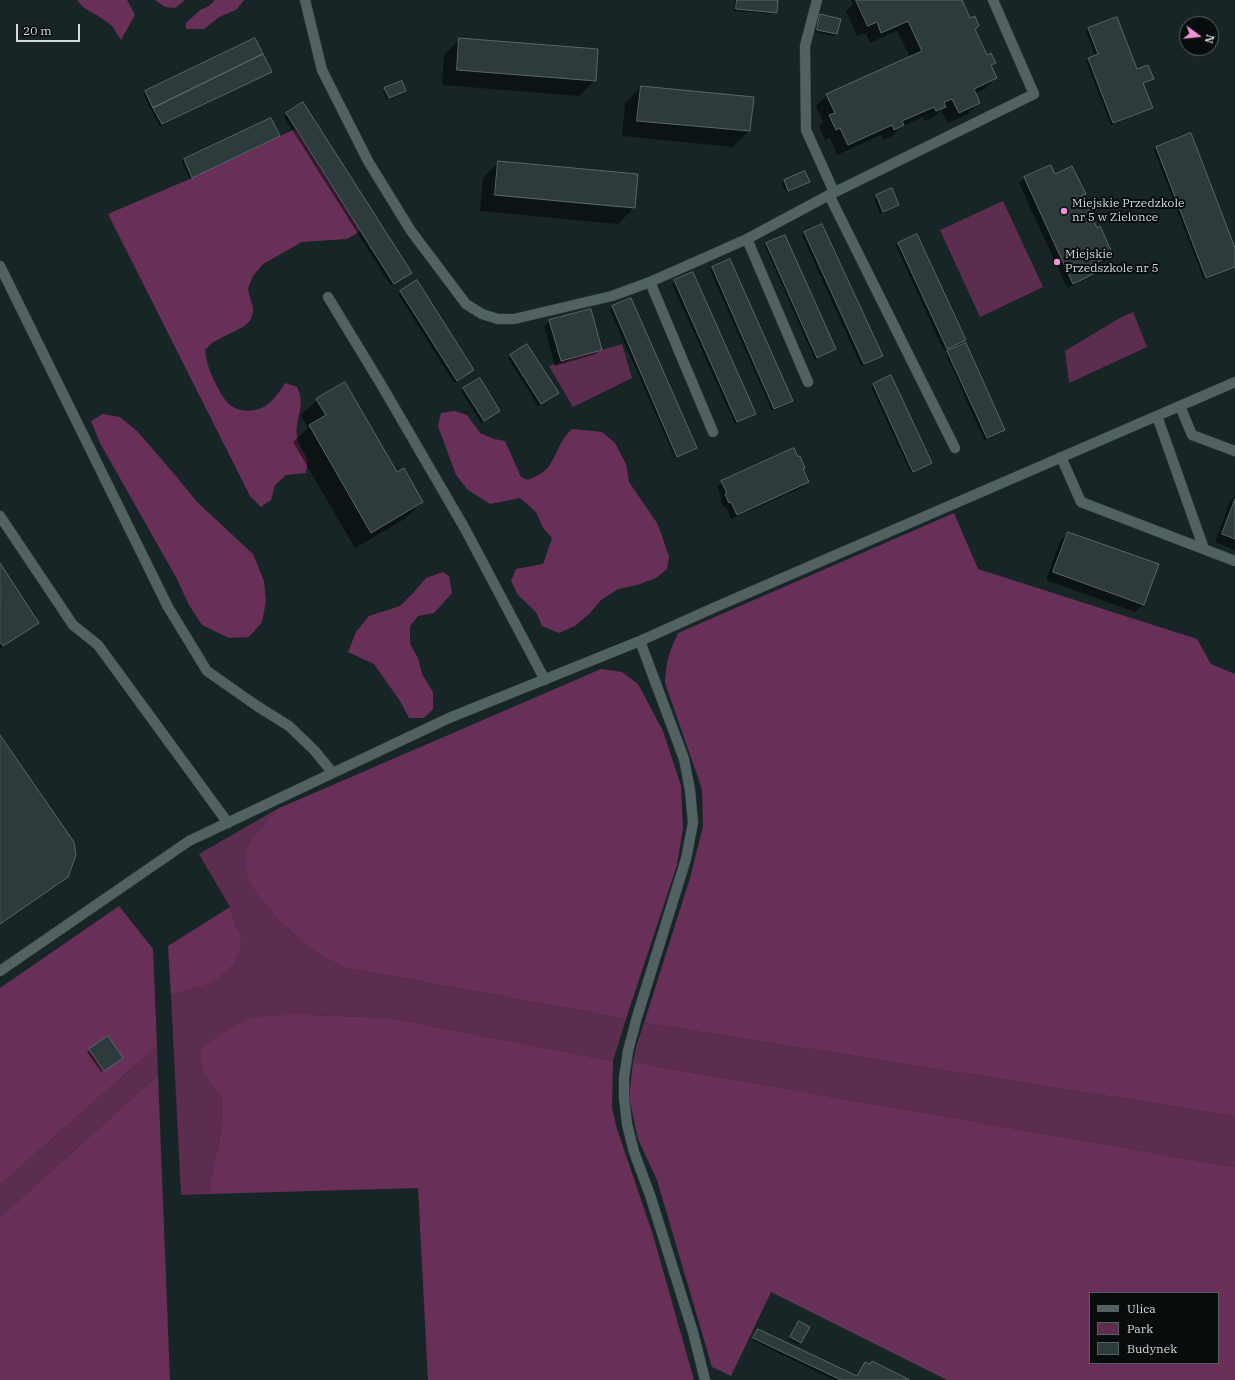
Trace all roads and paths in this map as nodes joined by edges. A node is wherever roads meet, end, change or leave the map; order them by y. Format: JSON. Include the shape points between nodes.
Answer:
{"nodes":[{"id":1,"x":305,"y":0,"type":"edge"},
{"id":2,"x":817,"y":0,"type":"edge"},
{"id":3,"x":993,"y":0,"type":"edge"},
{"id":4,"x":831,"y":193,"type":"junction"},
{"id":5,"x":747,"y":239,"type":"junction"},
{"id":6,"x":0,"y":266,"type":"edge"},
{"id":7,"x":650,"y":282,"type":"junction"},
{"id":8,"x":328,"y":297,"type":"dead end"},
{"id":9,"x":808,"y":382,"type":"dead end"},
{"id":10,"x":1235,"y":382,"type":"edge"},
{"id":11,"x":1180,"y":406,"type":"junction"},
{"id":12,"x":1157,"y":416,"type":"junction"},
{"id":13,"x":713,"y":432,"type":"dead end"},
{"id":14,"x":955,"y":448,"type":"dead end"},
{"id":15,"x":1235,"y":451,"type":"edge"},
{"id":16,"x":1062,"y":457,"type":"junction"},
{"id":17,"x":0,"y":516,"type":"edge"},
{"id":18,"x":1204,"y":549,"type":"junction"},
{"id":19,"x":1235,"y":561,"type":"edge"},
{"id":20,"x":640,"y":641,"type":"junction"},
{"id":21,"x":545,"y":680,"type":"junction"},
{"id":22,"x":332,"y":772,"type":"junction"},
{"id":23,"x":228,"y":823,"type":"junction"},
{"id":24,"x":0,"y":971,"type":"edge"},
{"id":25,"x":705,"y":1380,"type":"edge"}],
"edges":[{"from":1,"to":7,"type":"street","via":[[322,70],[368,161],[410,231],[466,304],[482,314],[498,319],[514,319],[612,296]]},
{"from":2,"to":4,"type":"street","via":[[805,46],[806,130]]},
{"from":3,"to":4,"type":"street","via":[[1034,94]]},
{"from":4,"to":5,"type":"street"},
{"from":4,"to":14,"type":"street"},
{"from":5,"to":7,"type":"street"},
{"from":5,"to":9,"type":"street"},
{"from":6,"to":22,"type":"street","via":[[168,607],[208,671],[289,726]]},
{"from":7,"to":13,"type":"street"},
{"from":8,"to":21,"type":"street","via":[[464,527]]},
{"from":10,"to":11,"type":"street"},
{"from":11,"to":12,"type":"street"},
{"from":11,"to":15,"type":"street","via":[[1192,435]]},
{"from":12,"to":16,"type":"street"},
{"from":12,"to":18,"type":"street"},
{"from":16,"to":18,"type":"street","via":[[1081,502]]},
{"from":16,"to":20,"type":"street"},
{"from":17,"to":23,"type":"street","via":[[73,624],[98,645]]},
{"from":18,"to":19,"type":"street"},
{"from":20,"to":21,"type":"street"},
{"from":20,"to":25,"type":"street","via":[[684,759],[693,823],[686,859],[628,1051],[624,1097],[634,1152],[653,1202]]},
{"from":21,"to":22,"type":"street","via":[[449,718]]},
{"from":22,"to":23,"type":"street"},
{"from":23,"to":24,"type":"street","via":[[189,841]]}]}
